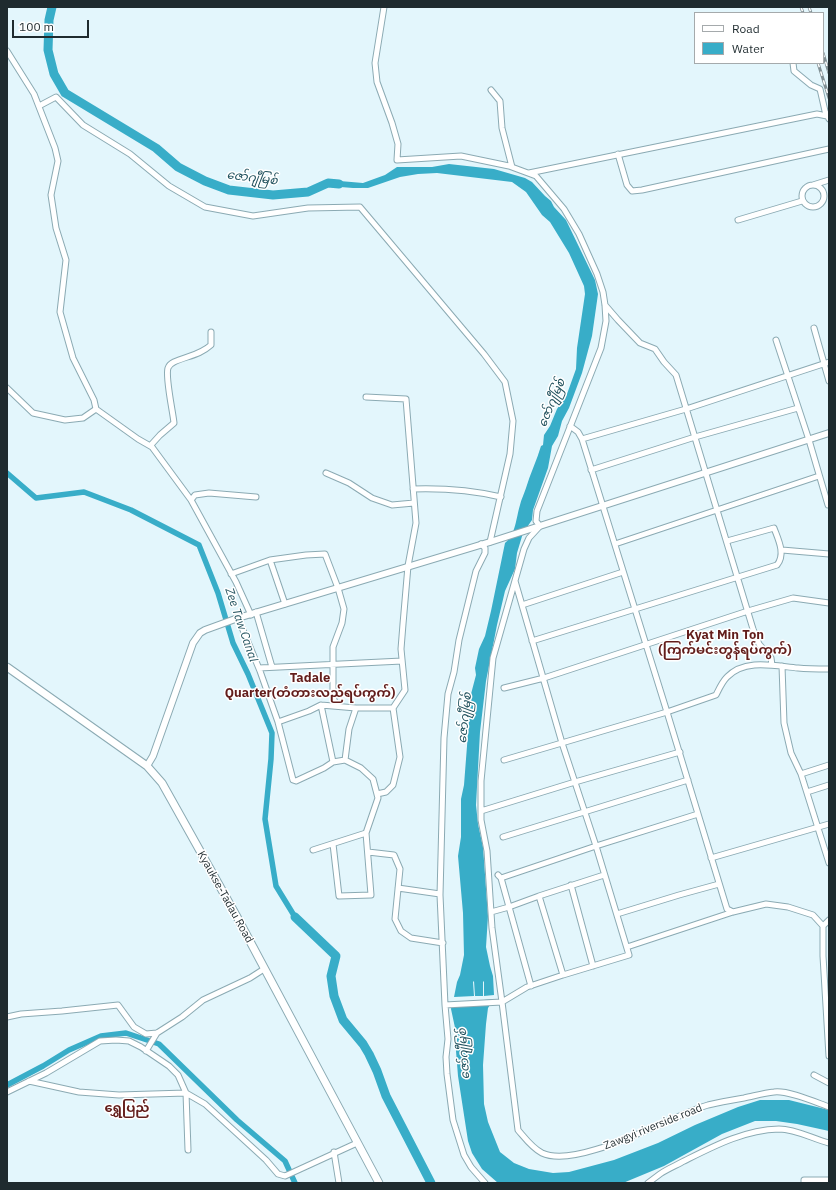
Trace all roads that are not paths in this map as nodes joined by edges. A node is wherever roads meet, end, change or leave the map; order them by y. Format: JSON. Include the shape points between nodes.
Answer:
{"nodes":[{"id":1,"x":384,"y":7,"type":"edge"},
{"id":2,"x":7,"y":51,"type":"edge"},
{"id":3,"x":793,"y":64,"type":"edge"},
{"id":4,"x":491,"y":90,"type":"dead end"},
{"id":5,"x":39,"y":106,"type":"junction"},
{"id":6,"x":828,"y":118,"type":"edge"},
{"id":7,"x":829,"y":149,"type":"edge"},
{"id":8,"x":618,"y":154,"type":"junction"},
{"id":9,"x":512,"y":167,"type":"junction"},
{"id":10,"x":528,"y":173,"type":"junction"},
{"id":11,"x":829,"y":180,"type":"edge"},
{"id":12,"x":810,"y":186,"type":"junction"},
{"id":13,"x":802,"y":201,"type":"junction"},
{"id":14,"x":738,"y":220,"type":"dead end"},
{"id":15,"x":605,"y":305,"type":"junction"},
{"id":16,"x":814,"y":328,"type":"dead end"},
{"id":17,"x":211,"y":332,"type":"dead end"},
{"id":18,"x":776,"y":340,"type":"dead end"},
{"id":19,"x":829,"y":362,"type":"edge"},
{"id":20,"x":823,"y":363,"type":"junction"},
{"id":21,"x":787,"y":375,"type":"junction"},
{"id":22,"x":829,"y":381,"type":"edge"},
{"id":23,"x":7,"y":388,"type":"edge"},
{"id":24,"x":366,"y":397,"type":"dead end"},
{"id":25,"x":798,"y":408,"type":"junction"},
{"id":26,"x":96,"y":409,"type":"junction"},
{"id":27,"x":686,"y":409,"type":"junction"},
{"id":28,"x":570,"y":426,"type":"junction"},
{"id":29,"x":829,"y":434,"type":"edge"},
{"id":30,"x":695,"y":437,"type":"junction"},
{"id":31,"x":582,"y":439,"type":"junction"},
{"id":32,"x":809,"y":440,"type":"junction"},
{"id":33,"x":150,"y":446,"type":"junction"},
{"id":34,"x":591,"y":470,"type":"junction"},
{"id":35,"x":326,"y":473,"type":"dead end"},
{"id":36,"x":706,"y":473,"type":"junction"},
{"id":37,"x":819,"y":476,"type":"junction"},
{"id":38,"x":413,"y":489,"type":"junction"},
{"id":39,"x":256,"y":497,"type":"dead end"},
{"id":40,"x":501,"y":497,"type":"junction"},
{"id":41,"x":191,"y":500,"type":"junction"},
{"id":42,"x":414,"y":503,"type":"junction"},
{"id":43,"x":828,"y":505,"type":"dead end"},
{"id":44,"x":602,"y":506,"type":"junction"},
{"id":45,"x":717,"y":510,"type":"junction"},
{"id":46,"x":537,"y":527,"type":"junction"},
{"id":47,"x":727,"y":541,"type":"junction"},
{"id":48,"x":490,"y":542,"type":"junction"},
{"id":49,"x":481,"y":544,"type":"junction"},
{"id":50,"x":615,"y":544,"type":"junction"},
{"id":51,"x":782,"y":550,"type":"junction"},
{"id":52,"x":829,"y":554,"type":"edge"},
{"id":53,"x":270,"y":560,"type":"junction"},
{"id":54,"x":408,"y":566,"type":"junction"},
{"id":55,"x":623,"y":572,"type":"junction"},
{"id":56,"x":232,"y":574,"type":"junction"},
{"id":57,"x":738,"y":577,"type":"junction"},
{"id":58,"x":514,"y":580,"type":"junction"},
{"id":59,"x":338,"y":588,"type":"junction"},
{"id":60,"x":829,"y":603,"type":"edge"},
{"id":61,"x":285,"y":604,"type":"junction"},
{"id":62,"x":522,"y":605,"type":"junction"},
{"id":63,"x":635,"y":608,"type":"junction"},
{"id":64,"x":748,"y":611,"type":"junction"},
{"id":65,"x":253,"y":614,"type":"junction"},
{"id":66,"x":235,"y":619,"type":"junction"},
{"id":67,"x":532,"y":641,"type":"junction"},
{"id":68,"x":646,"y":645,"type":"junction"},
{"id":69,"x":402,"y":661,"type":"junction"},
{"id":70,"x":333,"y":664,"type":"junction"},
{"id":71,"x":772,"y":665,"type":"junction"},
{"id":72,"x":782,"y":666,"type":"junction"},
{"id":73,"x":7,"y":667,"type":"edge"},
{"id":74,"x":272,"y":667,"type":"junction"},
{"id":75,"x":259,"y":668,"type":"junction"},
{"id":76,"x":829,"y":669,"type":"edge"},
{"id":77,"x":544,"y":678,"type":"junction"},
{"id":78,"x":504,"y":688,"type":"dead end"},
{"id":79,"x":321,"y":705,"type":"junction"},
{"id":80,"x":336,"y":705,"type":"junction"},
{"id":81,"x":356,"y":708,"type":"junction"},
{"id":82,"x":393,"y":708,"type":"junction"},
{"id":83,"x":667,"y":712,"type":"junction"},
{"id":84,"x":278,"y":722,"type":"junction"},
{"id":85,"x":562,"y":743,"type":"junction"},
{"id":86,"x":680,"y":752,"type":"junction"},
{"id":87,"x":345,"y":760,"type":"junction"},
{"id":88,"x":504,"y":760,"type":"dead end"},
{"id":89,"x":333,"y":762,"type":"junction"},
{"id":90,"x":829,"y":765,"type":"edge"},
{"id":91,"x":147,"y":766,"type":"junction"},
{"id":92,"x":801,"y":774,"type":"junction"},
{"id":93,"x":688,"y":780,"type":"junction"},
{"id":94,"x":575,"y":782,"type":"junction"},
{"id":95,"x":829,"y":785,"type":"edge"},
{"id":96,"x":807,"y":792,"type":"junction"},
{"id":97,"x":377,"y":794,"type":"junction"},
{"id":98,"x":481,"y":811,"type":"junction"},
{"id":99,"x":585,"y":811,"type":"junction"},
{"id":100,"x":698,"y":814,"type":"junction"},
{"id":101,"x":829,"y":824,"type":"edge"},
{"id":102,"x":818,"y":827,"type":"junction"},
{"id":103,"x":366,"y":833,"type":"junction"},
{"id":104,"x":503,"y":837,"type":"dead end"},
{"id":105,"x":334,"y":844,"type":"junction"},
{"id":106,"x":596,"y":846,"type":"junction"},
{"id":107,"x":313,"y":850,"type":"dead end"},
{"id":108,"x":368,"y":852,"type":"junction"},
{"id":109,"x":711,"y":858,"type":"junction"},
{"id":110,"x":829,"y":863,"type":"edge"},
{"id":111,"x":604,"y":875,"type":"junction"},
{"id":112,"x":719,"y":884,"type":"junction"},
{"id":113,"x":571,"y":885,"type":"junction"},
{"id":114,"x":398,"y":888,"type":"junction"},
{"id":115,"x":440,"y":894,"type":"junction"},
{"id":116,"x":539,"y":896,"type":"junction"},
{"id":117,"x":509,"y":907,"type":"junction"},
{"id":118,"x":491,"y":912,"type":"junction"},
{"id":119,"x":733,"y":912,"type":"junction"},
{"id":120,"x":617,"y":914,"type":"junction"},
{"id":121,"x":829,"y":920,"type":"edge"},
{"id":122,"x":823,"y":926,"type":"junction"},
{"id":123,"x":443,"y":943,"type":"junction"},
{"id":124,"x":626,"y":947,"type":"junction"},
{"id":125,"x":593,"y":966,"type":"junction"},
{"id":126,"x":264,"y":969,"type":"junction"},
{"id":127,"x":563,"y":975,"type":"junction"},
{"id":128,"x":531,"y":986,"type":"junction"},
{"id":129,"x":502,"y":1002,"type":"junction"},
{"id":130,"x":445,"y":1005,"type":"junction"},
{"id":131,"x":7,"y":1017,"type":"edge"},
{"id":132,"x":157,"y":1033,"type":"junction"},
{"id":133,"x":146,"y":1051,"type":"junction"},
{"id":134,"x":829,"y":1056,"type":"edge"},
{"id":135,"x":814,"y":1075,"type":"dead end"},
{"id":136,"x":29,"y":1081,"type":"junction"},
{"id":137,"x":829,"y":1083,"type":"edge"},
{"id":138,"x":7,"y":1092,"type":"edge"},
{"id":139,"x":186,"y":1093,"type":"junction"},
{"id":140,"x":829,"y":1107,"type":"edge"},
{"id":141,"x":829,"y":1142,"type":"edge"},
{"id":142,"x":357,"y":1143,"type":"junction"},
{"id":143,"x":188,"y":1150,"type":"dead end"},
{"id":144,"x":334,"y":1152,"type":"junction"},
{"id":145,"x":829,"y":1180,"type":"edge"},
{"id":146,"x":339,"y":1183,"type":"edge"},
{"id":147,"x":379,"y":1183,"type":"edge"},
{"id":148,"x":485,"y":1183,"type":"edge"},
{"id":149,"x":648,"y":1183,"type":"edge"},
{"id":150,"x":804,"y":1183,"type":"edge"}],
"edges":[{"from":1,"to":9,"type":"street","via":[[375,63],[377,82],[398,144],[397,160],[461,156]]},
{"from":2,"to":5,"type":"street"},
{"from":3,"to":6,"type":"street","via":[[794,71],[820,89]]},
{"from":4,"to":9,"type":"street","via":[[500,101],[502,128]]},
{"from":5,"to":26,"type":"street","via":[[58,161],[51,195],[56,228],[66,260],[60,312],[73,358]]},
{"from":5,"to":40,"type":"street","via":[[56,96],[83,125],[130,154],[169,186],[205,207],[253,216],[308,208],[360,207],[505,382],[513,421],[510,454]]},
{"from":6,"to":8,"type":"street","via":[[817,114]]},
{"from":7,"to":8,"type":"street","via":[[632,191],[627,185]]},
{"from":8,"to":10,"type":"street"},
{"from":9,"to":10,"type":"street"},
{"from":10,"to":15,"type":"street","via":[[536,176],[564,209],[579,234],[597,274]]},
{"from":11,"to":12,"type":"street"},
{"from":12,"to":13,"type":"street","via":[[802,193]]},
{"from":12,"to":13,"type":"street","via":[[820,188],[824,193],[823,200],[819,206],[811,207]]},
{"from":13,"to":14,"type":"street"},
{"from":15,"to":27,"type":"street","via":[[640,342],[655,349],[676,375]]},
{"from":15,"to":28,"type":"street","via":[[606,321],[601,348]]},
{"from":16,"to":20,"type":"street"},
{"from":17,"to":33,"type":"street","via":[[210,345],[207,348],[200,353],[172,362],[168,368],[174,423]]},
{"from":18,"to":21,"type":"street"},
{"from":19,"to":20,"type":"street"},
{"from":20,"to":21,"type":"street"},
{"from":20,"to":22,"type":"street"},
{"from":21,"to":25,"type":"street"},
{"from":21,"to":27,"type":"street"},
{"from":23,"to":26,"type":"street","via":[[33,413],[65,420],[83,418]]},
{"from":24,"to":38,"type":"street","via":[[406,399]]},
{"from":25,"to":30,"type":"street"},
{"from":25,"to":32,"type":"street"},
{"from":26,"to":33,"type":"street"},
{"from":27,"to":30,"type":"street"},
{"from":27,"to":31,"type":"street"},
{"from":28,"to":31,"type":"street"},
{"from":28,"to":46,"type":"street","via":[[537,511]]},
{"from":29,"to":32,"type":"street"},
{"from":30,"to":34,"type":"street"},
{"from":30,"to":36,"type":"street"},
{"from":31,"to":34,"type":"street"},
{"from":32,"to":36,"type":"street"},
{"from":32,"to":37,"type":"street"},
{"from":33,"to":41,"type":"street"},
{"from":34,"to":44,"type":"street"},
{"from":35,"to":42,"type":"street","via":[[349,483],[372,498],[392,505]]},
{"from":36,"to":44,"type":"street"},
{"from":36,"to":45,"type":"street"},
{"from":37,"to":43,"type":"street"},
{"from":37,"to":45,"type":"street"},
{"from":38,"to":40,"type":"street","via":[[449,488]]},
{"from":38,"to":42,"type":"street"},
{"from":39,"to":41,"type":"street","via":[[209,493],[195,495]]},
{"from":40,"to":48,"type":"street"},
{"from":41,"to":56,"type":"street"},
{"from":42,"to":54,"type":"street","via":[[416,524]]},
{"from":44,"to":46,"type":"street"},
{"from":44,"to":50,"type":"street"},
{"from":45,"to":47,"type":"street"},
{"from":45,"to":50,"type":"street"},
{"from":46,"to":48,"type":"street"},
{"from":46,"to":58,"type":"street","name":"Zawgyi riverside road","via":[[524,549]]},
{"from":47,"to":51,"type":"street","via":[[774,528]]},
{"from":47,"to":57,"type":"street"},
{"from":48,"to":49,"type":"street"},
{"from":49,"to":54,"type":"street"},
{"from":49,"to":115,"type":"street","via":[[485,548],[485,553],[476,571],[448,694],[444,738]]},
{"from":50,"to":55,"type":"street"},
{"from":51,"to":52,"type":"street"},
{"from":51,"to":57,"type":"street","via":[[781,560],[777,564]]},
{"from":53,"to":56,"type":"street"},
{"from":53,"to":59,"type":"street","via":[[325,554]]},
{"from":53,"to":61,"type":"street"},
{"from":54,"to":59,"type":"street"},
{"from":54,"to":69,"type":"street"},
{"from":55,"to":62,"type":"street"},
{"from":55,"to":63,"type":"street"},
{"from":56,"to":65,"type":"street"},
{"from":57,"to":63,"type":"street"},
{"from":57,"to":64,"type":"street"},
{"from":58,"to":62,"type":"street"},
{"from":58,"to":98,"type":"street","name":"Zawgyi riverside road","via":[[493,658],[481,781]]},
{"from":59,"to":61,"type":"street"},
{"from":59,"to":70,"type":"street","via":[[344,609],[333,647]]},
{"from":60,"to":64,"type":"street","via":[[793,598]]},
{"from":61,"to":65,"type":"street"},
{"from":62,"to":67,"type":"street"},
{"from":63,"to":67,"type":"street"},
{"from":63,"to":68,"type":"street"},
{"from":64,"to":68,"type":"street"},
{"from":64,"to":71,"type":"street","via":[[759,644],[771,658]]},
{"from":65,"to":66,"type":"street"},
{"from":65,"to":74,"type":"street"},
{"from":66,"to":75,"type":"street"},
{"from":66,"to":91,"type":"street","via":[[200,633],[193,643],[153,756]]},
{"from":67,"to":77,"type":"street"},
{"from":68,"to":77,"type":"street"},
{"from":68,"to":83,"type":"street"},
{"from":69,"to":70,"type":"street"},
{"from":69,"to":82,"type":"street","via":[[405,690]]},
{"from":70,"to":74,"type":"street"},
{"from":70,"to":80,"type":"street","via":[[333,697]]},
{"from":71,"to":72,"type":"street"},
{"from":71,"to":83,"type":"street","via":[[761,664],[734,671],[726,677],[716,696]]},
{"from":72,"to":76,"type":"street"},
{"from":72,"to":92,"type":"street","via":[[784,723],[791,753]]},
{"from":73,"to":91,"type":"main road","name":"Kyaukse-Tadau Road"},
{"from":74,"to":75,"type":"street"},
{"from":75,"to":84,"type":"street"},
{"from":77,"to":78,"type":"street"},
{"from":77,"to":85,"type":"street"},
{"from":79,"to":80,"type":"street"},
{"from":79,"to":84,"type":"street"},
{"from":79,"to":89,"type":"street"},
{"from":80,"to":81,"type":"street"},
{"from":81,"to":82,"type":"street"},
{"from":81,"to":87,"type":"street","via":[[349,729]]},
{"from":82,"to":97,"type":"street","via":[[400,757],[393,786],[386,792]]},
{"from":83,"to":85,"type":"street"},
{"from":83,"to":86,"type":"street"},
{"from":84,"to":89,"type":"street","via":[[293,780],[296,781]]},
{"from":85,"to":88,"type":"street"},
{"from":85,"to":94,"type":"street"},
{"from":86,"to":93,"type":"street"},
{"from":86,"to":94,"type":"street"},
{"from":87,"to":89,"type":"street"},
{"from":87,"to":97,"type":"street","via":[[361,768],[373,779]]},
{"from":90,"to":92,"type":"street"},
{"from":91,"to":126,"type":"main road","name":"Kyaukse-Tadau Road","via":[[170,796]]},
{"from":92,"to":96,"type":"street"},
{"from":93,"to":99,"type":"street"},
{"from":93,"to":100,"type":"street"},
{"from":94,"to":98,"type":"street"},
{"from":94,"to":99,"type":"street"},
{"from":95,"to":96,"type":"street"},
{"from":96,"to":102,"type":"street"},
{"from":97,"to":103,"type":"street","via":[[378,798]]},
{"from":98,"to":118,"type":"street","name":"Zawgyi riverside road","via":[[487,851]]},
{"from":99,"to":104,"type":"street"},
{"from":99,"to":106,"type":"street"},
{"from":100,"to":106,"type":"street"},
{"from":100,"to":109,"type":"street"},
{"from":101,"to":102,"type":"street"},
{"from":102,"to":109,"type":"street"},
{"from":102,"to":110,"type":"street"},
{"from":103,"to":105,"type":"street"},
{"from":103,"to":108,"type":"street"},
{"from":105,"to":107,"type":"street"},
{"from":105,"to":108,"type":"street","via":[[339,896],[371,895]]},
{"from":106,"to":111,"type":"street"},
{"from":106,"to":117,"type":"street","via":[[500,876]]},
{"from":108,"to":114,"type":"street","via":[[394,855],[400,869]]},
{"from":109,"to":112,"type":"street"},
{"from":111,"to":113,"type":"street"},
{"from":111,"to":120,"type":"street"},
{"from":112,"to":119,"type":"street","via":[[727,909]]},
{"from":112,"to":120,"type":"street"},
{"from":113,"to":116,"type":"street"},
{"from":113,"to":125,"type":"street"},
{"from":114,"to":115,"type":"street"},
{"from":114,"to":123,"type":"street","via":[[395,919],[401,931],[411,938]]},
{"from":115,"to":123,"type":"street"},
{"from":116,"to":117,"type":"street"},
{"from":116,"to":127,"type":"street"},
{"from":117,"to":118,"type":"street"},
{"from":117,"to":128,"type":"street"},
{"from":118,"to":129,"type":"street","name":"Zawgyi riverside road"},
{"from":119,"to":122,"type":"street","via":[[766,904],[788,907],[813,915]]},
{"from":119,"to":124,"type":"street"},
{"from":120,"to":124,"type":"street"},
{"from":121,"to":122,"type":"street"},
{"from":122,"to":134,"type":"street"},
{"from":123,"to":130,"type":"street"},
{"from":124,"to":125,"type":"street","via":[[629,955]]},
{"from":125,"to":127,"type":"street"},
{"from":126,"to":132,"type":"street","via":[[203,1000]]},
{"from":126,"to":142,"type":"main road","name":"Kyaukse-Tadau Road"},
{"from":127,"to":128,"type":"street"},
{"from":128,"to":129,"type":"street"},
{"from":129,"to":130,"type":"street"},
{"from":129,"to":140,"type":"street","name":"Zawgyi riverside road","via":[[518,1130],[542,1153],[561,1157],[604,1147],[708,1105],[775,1091]]},
{"from":130,"to":148,"type":"street","via":[[448,1039],[446,1074],[454,1120],[464,1156]]},
{"from":131,"to":132,"type":"street","via":[[118,1005],[134,1026],[146,1034]]},
{"from":132,"to":133,"type":"street"},
{"from":133,"to":136,"type":"street","via":[[129,1041],[100,1041]]},
{"from":133,"to":139,"type":"street","via":[[178,1075]]},
{"from":135,"to":137,"type":"street"},
{"from":136,"to":138,"type":"street"},
{"from":136,"to":139,"type":"street","via":[[79,1092],[119,1095]]},
{"from":139,"to":143,"type":"street"},
{"from":139,"to":144,"type":"street","via":[[205,1104],[278,1174],[285,1176]]},
{"from":141,"to":149,"type":"street","via":[[779,1129],[753,1132],[709,1149],[660,1174]]},
{"from":142,"to":144,"type":"street"},
{"from":142,"to":147,"type":"main road","name":"Kyaukse-Tadau Road"},
{"from":144,"to":146,"type":"street"},
{"from":145,"to":150,"type":"street","via":[[804,1180]]}]}
